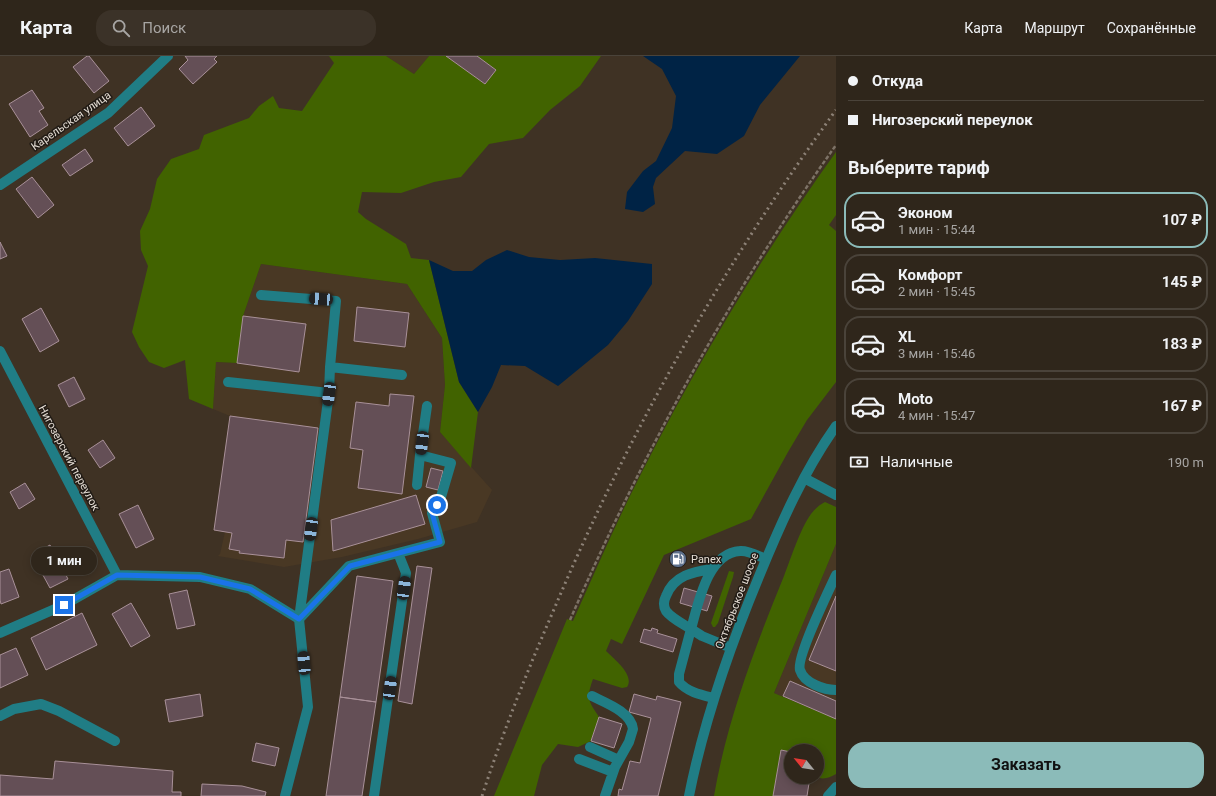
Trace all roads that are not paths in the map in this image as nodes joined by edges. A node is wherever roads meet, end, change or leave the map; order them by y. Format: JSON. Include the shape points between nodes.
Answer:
{"nodes":[{"id":1,"x":168,"y":56,"type":"edge"},
{"id":2,"x":0,"y":185,"type":"edge"},
{"id":3,"x":261,"y":295,"type":"dead end"},
{"id":4,"x":0,"y":351,"type":"edge"},
{"id":5,"x":330,"y":367,"type":"junction"},
{"id":6,"x":402,"y":375,"type":"dead end"},
{"id":7,"x":228,"y":382,"type":"dead end"},
{"id":8,"x":329,"y":394,"type":"junction"},
{"id":9,"x":427,"y":406,"type":"dead end"},
{"id":10,"x":836,"y":426,"type":"edge"},
{"id":11,"x":420,"y":455,"type":"junction"},
{"id":12,"x":804,"y":478,"type":"junction"},
{"id":13,"x":417,"y":485,"type":"dead end"},
{"id":14,"x":836,"y":495,"type":"edge"},
{"id":15,"x":398,"y":553,"type":"junction"},
{"id":16,"x":766,"y":559,"type":"junction"},
{"id":17,"x":712,"y":569,"type":"junction"},
{"id":18,"x":117,"y":575,"type":"junction"},
{"id":19,"x":836,"y":575,"type":"edge"},
{"id":20,"x":299,"y":619,"type":"junction"},
{"id":21,"x":691,"y":630,"type":"junction"},
{"id":22,"x":0,"y":633,"type":"edge"},
{"id":23,"x":731,"y":648,"type":"junction"},
{"id":24,"x":836,"y":690,"type":"edge"},
{"id":25,"x":592,"y":696,"type":"dead end"},
{"id":26,"x":714,"y":698,"type":"junction"},
{"id":27,"x":0,"y":716,"type":"edge"},
{"id":28,"x":115,"y":741,"type":"dead end"},
{"id":29,"x":590,"y":747,"type":"dead end"},
{"id":30,"x":579,"y":759,"type":"dead end"},
{"id":31,"x":619,"y":760,"type":"junction"},
{"id":32,"x":613,"y":772,"type":"junction"},
{"id":33,"x":836,"y":787,"type":"edge"},
{"id":34,"x":285,"y":796,"type":"edge"},
{"id":35,"x":374,"y":796,"type":"edge"},
{"id":36,"x":605,"y":796,"type":"edge"},
{"id":37,"x":689,"y":796,"type":"edge"},
{"id":38,"x":828,"y":796,"type":"edge"}],
"edges":[{"from":1,"to":2,"type":"street","name":"Карельская улица","via":[[108,113]]},
{"from":3,"to":5,"type":"street","via":[[336,300]]},
{"from":4,"to":18,"type":"street","name":"Нигозерский переулок"},
{"from":5,"to":6,"type":"street"},
{"from":5,"to":8,"type":"street"},
{"from":7,"to":8,"type":"street"},
{"from":8,"to":20,"type":"street"},
{"from":9,"to":11,"type":"street"},
{"from":10,"to":12,"type":"street","name":"Октябрьское шоссе"},
{"from":11,"to":13,"type":"street"},
{"from":11,"to":15,"type":"street","via":[[451,463],[442,497],[432,513],[440,542]]},
{"from":12,"to":14,"type":"street"},
{"from":12,"to":16,"type":"street","name":"Октябрьское шоссе"},
{"from":15,"to":20,"type":"street","via":[[350,566]]},
{"from":15,"to":35,"type":"street","via":[[406,573]]},
{"from":16,"to":17,"type":"street","via":[[746,552],[734,552],[726,555]]},
{"from":16,"to":23,"type":"street","name":"Октябрьское шоссе"},
{"from":17,"to":21,"type":"street","via":[[703,588]]},
{"from":17,"to":21,"type":"street","via":[[680,578],[667,594],[664,607],[666,611]]},
{"from":18,"to":20,"type":"street","via":[[200,577],[250,589]]},
{"from":18,"to":22,"type":"street","via":[[64,605]]},
{"from":19,"to":24,"type":"street","via":[[799,665],[803,675],[808,679],[822,687]]},
{"from":20,"to":34,"type":"street","via":[[308,707]]},
{"from":21,"to":23,"type":"street"},
{"from":21,"to":26,"type":"street","via":[[679,682],[691,691]]},
{"from":23,"to":26,"type":"street","name":"Октябрьское шоссе"},
{"from":25,"to":31,"type":"street","via":[[618,710],[633,725],[632,735]]},
{"from":26,"to":37,"type":"street","name":"Октябрьское шоссе"},
{"from":27,"to":28,"type":"street","via":[[14,709],[41,704]]},
{"from":29,"to":31,"type":"street"},
{"from":30,"to":32,"type":"street"},
{"from":31,"to":32,"type":"street"},
{"from":32,"to":36,"type":"street"},
{"from":33,"to":38,"type":"street"}]}
